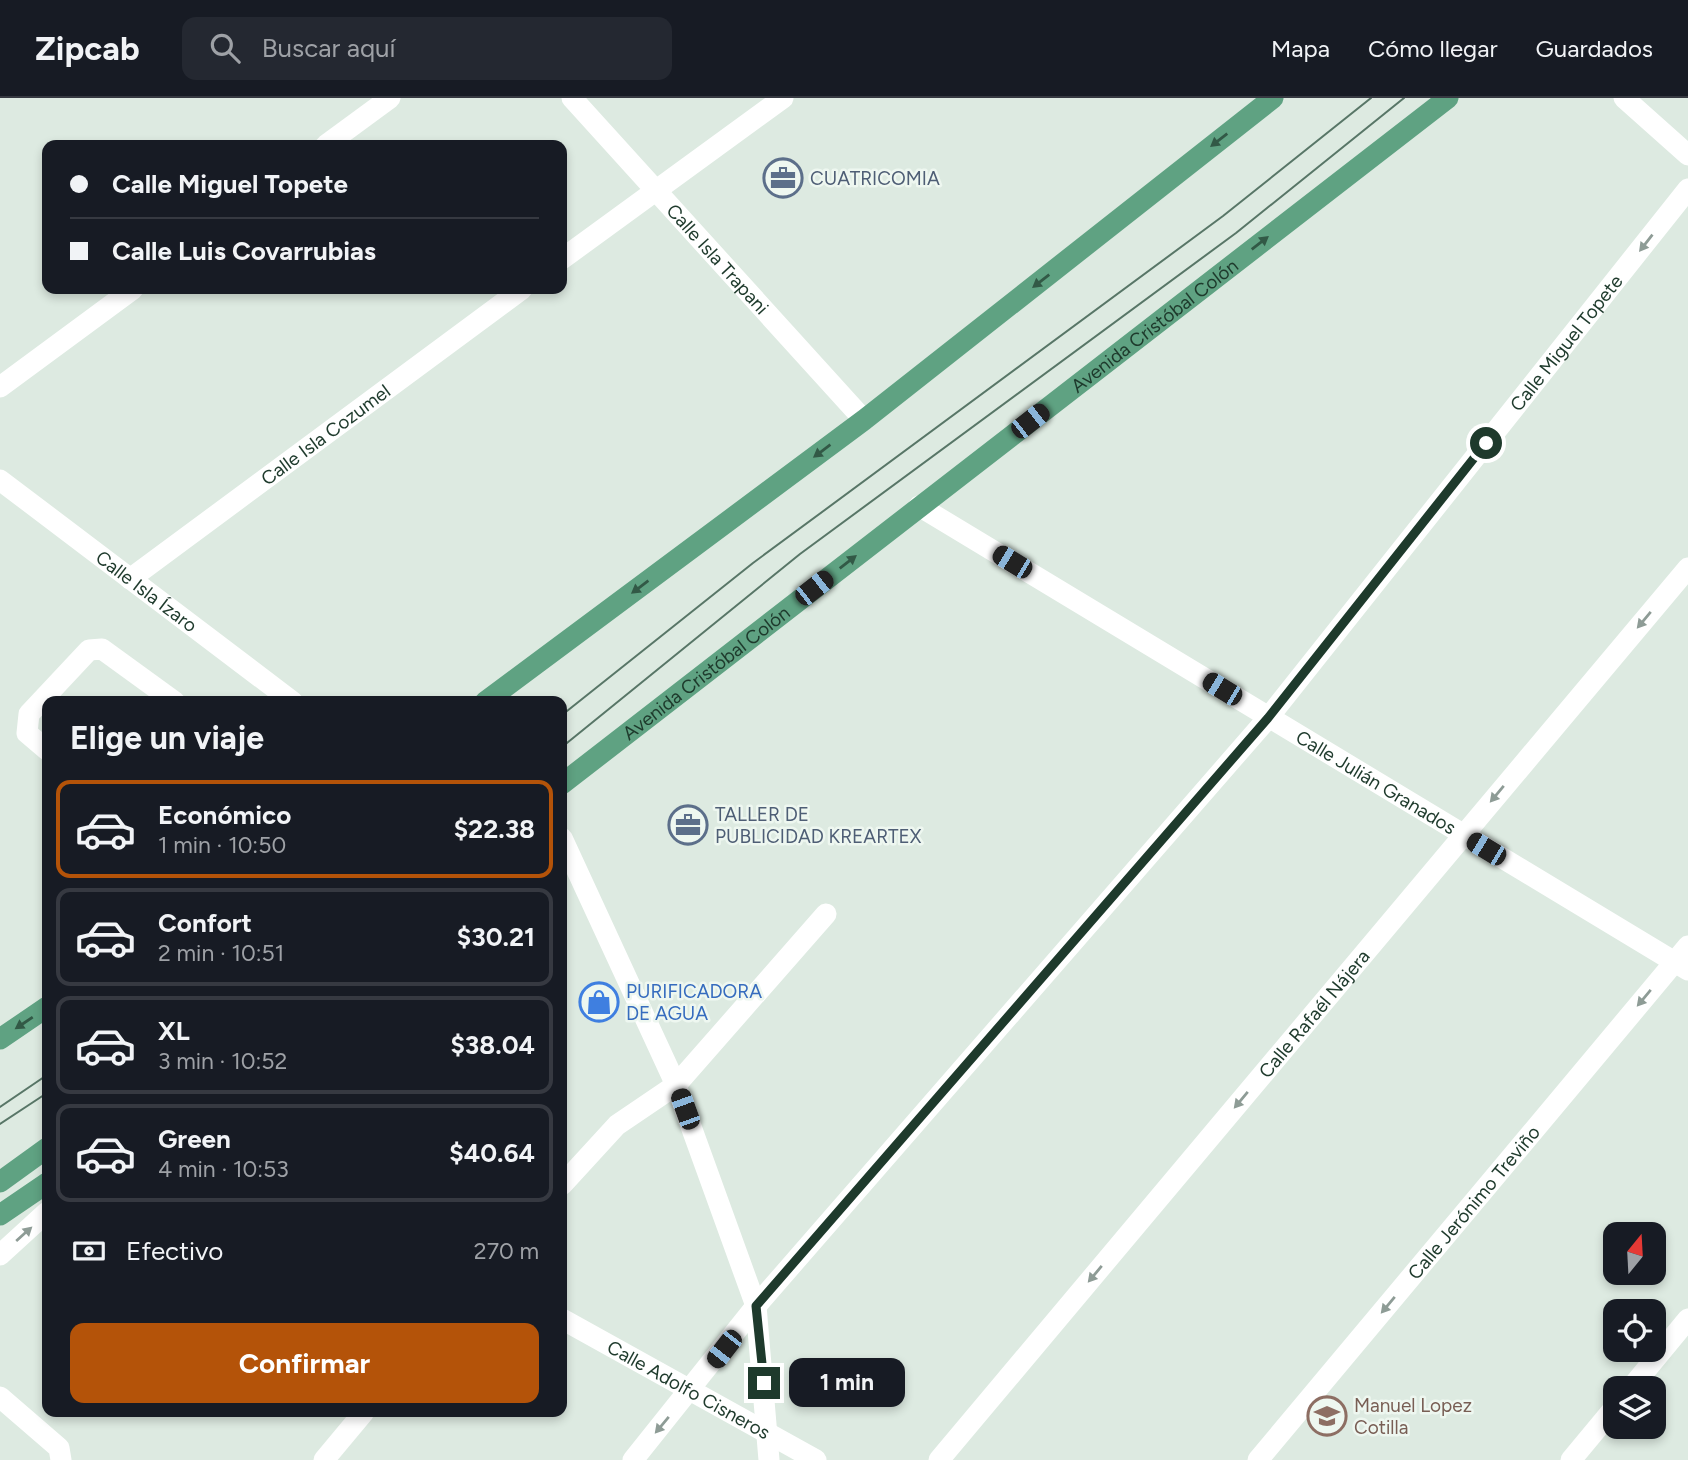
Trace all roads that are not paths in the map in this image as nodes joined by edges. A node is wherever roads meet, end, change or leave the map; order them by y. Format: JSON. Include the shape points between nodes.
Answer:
{"nodes":[{"id":1,"x":390,"y":98,"type":"edge"},
{"id":2,"x":572,"y":98,"type":"edge"},
{"id":3,"x":783,"y":98,"type":"edge"},
{"id":4,"x":1273,"y":98,"type":"edge"},
{"id":5,"x":1448,"y":98,"type":"edge"},
{"id":6,"x":1624,"y":98,"type":"edge"},
{"id":7,"x":333,"y":140,"type":"edge"},
{"id":8,"x":1688,"y":155,"type":"edge"},
{"id":9,"x":1688,"y":189,"type":"edge"},
{"id":10,"x":655,"y":190,"type":"junction"},
{"id":11,"x":567,"y":256,"type":"edge"},
{"id":12,"x":126,"y":294,"type":"edge"},
{"id":13,"x":515,"y":294,"type":"edge"},
{"id":14,"x":0,"y":387,"type":"edge"},
{"id":15,"x":864,"y":420,"type":"junction"},
{"id":16,"x":0,"y":480,"type":"edge"},
{"id":17,"x":919,"y":506,"type":"junction"},
{"id":18,"x":1688,"y":568,"type":"edge"},
{"id":19,"x":130,"y":579,"type":"junction"},
{"id":20,"x":47,"y":696,"type":"edge"},
{"id":21,"x":167,"y":696,"type":"edge"},
{"id":22,"x":285,"y":696,"type":"edge"},
{"id":23,"x":493,"y":696,"type":"edge"},
{"id":24,"x":42,"y":701,"type":"edge"},
{"id":25,"x":1268,"y":718,"type":"junction"},
{"id":26,"x":42,"y":746,"type":"edge"},
{"id":27,"x":567,"y":780,"type":"edge"},
{"id":28,"x":1462,"y":835,"type":"junction"},
{"id":29,"x":567,"y":849,"type":"edge"},
{"id":30,"x":826,"y":914,"type":"dead end"},
{"id":31,"x":1684,"y":959,"type":"edge"},
{"id":32,"x":42,"y":1010,"type":"edge"},
{"id":33,"x":0,"y":1039,"type":"edge"},
{"id":34,"x":676,"y":1085,"type":"junction"},
{"id":35,"x":42,"y":1152,"type":"edge"},
{"id":36,"x":567,"y":1180,"type":"edge"},
{"id":37,"x":0,"y":1182,"type":"edge"},
{"id":38,"x":42,"y":1186,"type":"edge"},
{"id":39,"x":0,"y":1215,"type":"edge"},
{"id":40,"x":42,"y":1217,"type":"edge"},
{"id":41,"x":0,"y":1255,"type":"edge"},
{"id":42,"x":756,"y":1306,"type":"junction"},
{"id":43,"x":1688,"y":1319,"type":"edge"},
{"id":44,"x":567,"y":1322,"type":"edge"},
{"id":45,"x":1641,"y":1376,"type":"edge"},
{"id":46,"x":691,"y":1391,"type":"junction"},
{"id":47,"x":0,"y":1397,"type":"edge"},
{"id":48,"x":360,"y":1417,"type":"edge"},
{"id":49,"x":1603,"y":1421,"type":"edge"},
{"id":50,"x":769,"y":1434,"type":"junction"},
{"id":51,"x":61,"y":1460,"type":"edge"},
{"id":52,"x":324,"y":1460,"type":"edge"},
{"id":53,"x":634,"y":1460,"type":"edge"},
{"id":54,"x":769,"y":1460,"type":"edge"},
{"id":55,"x":816,"y":1460,"type":"edge"},
{"id":56,"x":939,"y":1460,"type":"edge"},
{"id":57,"x":1258,"y":1460,"type":"edge"},
{"id":58,"x":1571,"y":1460,"type":"edge"}],
"edges":[{"from":1,"to":7,"type":"street"},
{"from":2,"to":10,"type":"street","name":"Calle Isla Trapani"},
{"from":3,"to":10,"type":"street"},
{"from":4,"to":15,"type":"main road","one_way":true},
{"from":17,"to":5,"type":"main road","name":"Avenida Cristóbal Colón","one_way":true},
{"from":6,"to":8,"type":"street"},
{"from":9,"to":25,"type":"street","name":"Calle Miguel Topete","one_way":true},
{"from":10,"to":11,"type":"street"},
{"from":10,"to":15,"type":"street","name":"Calle Isla Trapani"},
{"from":12,"to":14,"type":"street"},
{"from":13,"to":19,"type":"street","name":"Calle Isla Cozumel"},
{"from":15,"to":23,"type":"main road","one_way":true},
{"from":16,"to":19,"type":"street","name":"Calle Isla Ízaro"},
{"from":17,"to":25,"type":"street","name":"Calle Julián Granados"},
{"from":27,"to":17,"type":"main road","name":"Avenida Cristóbal Colón","one_way":true},
{"from":18,"to":28,"type":"street","name":"Calle Rafaél Nájera","one_way":true},
{"from":19,"to":22,"type":"street","name":"Calle Isla Ízaro"},
{"from":20,"to":21,"type":"street","via":[[89,650],[102,649]]},
{"from":24,"to":26,"type":"street","via":[[29,715],[27,733]]},
{"from":25,"to":28,"type":"street","name":"Calle Julián Granados"},
{"from":25,"to":42,"type":"street","name":"Calle Miguel Topete"},
{"from":28,"to":31,"type":"street","name":"Calle Julián Granados"},
{"from":28,"to":56,"type":"street","name":"Calle Rafaél Nájera","one_way":true},
{"from":29,"to":34,"type":"street"},
{"from":30,"to":34,"type":"street"},
{"from":31,"to":57,"type":"street","name":"Calle Jerónimo Treviño","one_way":true},
{"from":32,"to":33,"type":"main road","one_way":true},
{"from":34,"to":36,"type":"street","via":[[617,1125]]},
{"from":34,"to":42,"type":"street"},
{"from":35,"to":37,"type":"main road"},
{"from":38,"to":39,"type":"main road"},
{"from":41,"to":40,"type":"street","one_way":true},
{"from":42,"to":46,"type":"street","name":"Calle Miguel Topete"},
{"from":42,"to":50,"type":"street"},
{"from":43,"to":45,"type":"street"},
{"from":44,"to":46,"type":"street","name":"Calle Adolfo Cisneros"},
{"from":46,"to":50,"type":"street","name":"Calle Adolfo Cisneros"},
{"from":46,"to":53,"type":"street","name":"Calle Miguel Topete","one_way":true},
{"from":47,"to":51,"type":"street","via":[[59,1448]]},
{"from":48,"to":52,"type":"street"},
{"from":49,"to":58,"type":"street"},
{"from":50,"to":54,"type":"street"},
{"from":50,"to":55,"type":"street","name":"Calle Adolfo Cisneros"}]}
